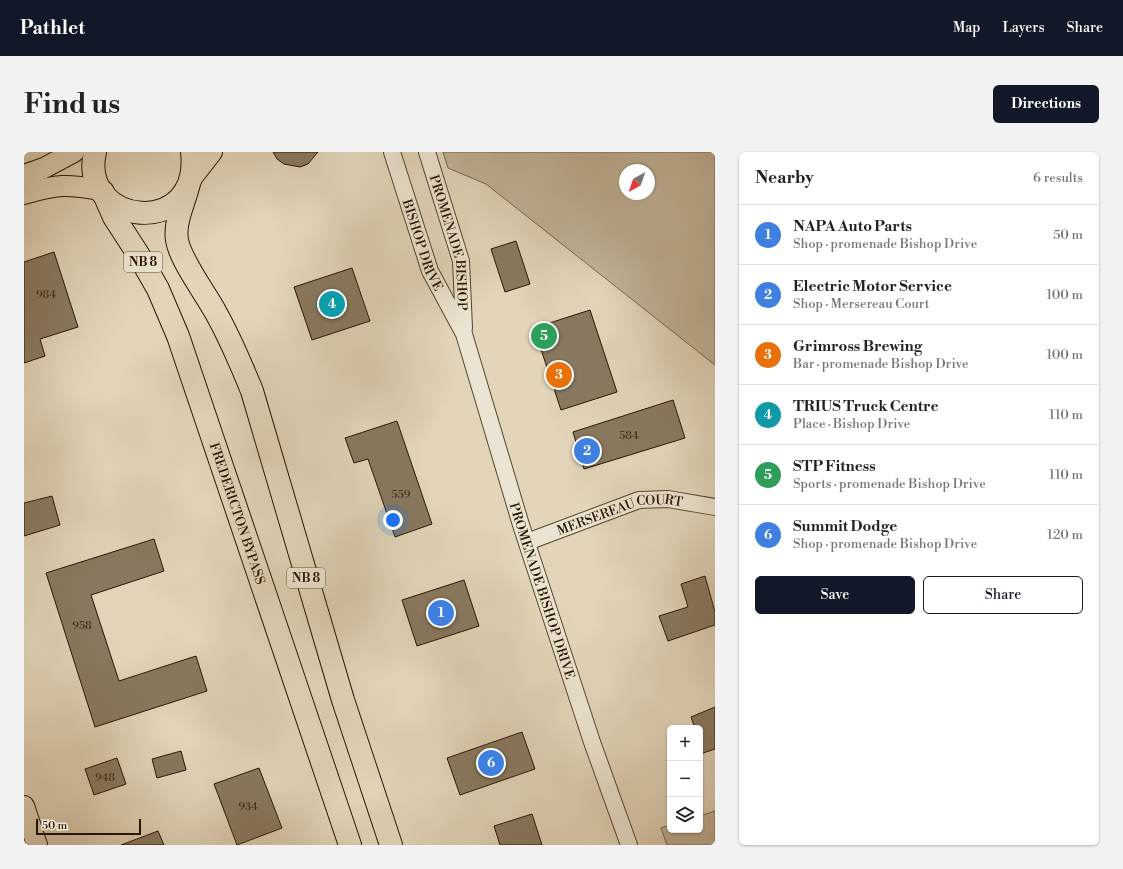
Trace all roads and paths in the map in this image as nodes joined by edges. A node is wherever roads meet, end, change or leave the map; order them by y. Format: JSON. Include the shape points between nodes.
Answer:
{"nodes":[{"id":1,"x":74,"y":152,"type":"edge"},
{"id":2,"x":95,"y":152,"type":"edge"},
{"id":3,"x":192,"y":152,"type":"edge"},
{"id":4,"x":212,"y":152,"type":"edge"},
{"id":5,"x":392,"y":152,"type":"edge"},
{"id":6,"x":427,"y":152,"type":"edge"},
{"id":7,"x":24,"y":175,"type":"edge"},
{"id":8,"x":190,"y":183,"type":"junction"},
{"id":9,"x":102,"y":191,"type":"junction"},
{"id":10,"x":24,"y":194,"type":"edge"},
{"id":11,"x":464,"y":334,"type":"junction"},
{"id":12,"x":715,"y":507,"type":"edge"},
{"id":13,"x":527,"y":542,"type":"junction"},
{"id":14,"x":24,"y":806,"type":"edge"},
{"id":15,"x":37,"y":845,"type":"edge"},
{"id":16,"x":350,"y":845,"type":"edge"},
{"id":17,"x":392,"y":845,"type":"edge"},
{"id":18,"x":629,"y":845,"type":"edge"}],
"edges":[{"from":1,"to":7,"type":"main road"},
{"from":2,"to":9,"type":"highway","name":"FREDERICTON BYPASS","via":[[95,176]]},
{"from":3,"to":8,"type":"highway","via":[[194,165]]},
{"from":4,"to":8,"type":"main road"},
{"from":5,"to":11,"type":"street","name":"BISHOP DRIVE","via":[[430,271]]},
{"from":6,"to":11,"type":"street","name":"PROMENADE BISHOP","via":[[461,261]]},
{"from":8,"to":9,"type":"highway","via":[[172,205],[158,212],[141,214],[126,210],[112,202]]},
{"from":8,"to":17,"type":"highway","number":"NB 8","via":[[177,228],[177,241],[235,349],[252,391],[343,700]]},
{"from":9,"to":10,"type":"main road","via":[[65,185]]},
{"from":9,"to":16,"type":"highway","name":"FREDERICTON BYPASS","number":"NB 8","via":[[114,217],[158,289],[178,336]]},
{"from":11,"to":13,"type":"street","name":"PROMENADE BISHOP DRIVE"},
{"from":12,"to":13,"type":"street","name":"MERSEREAU COURT","via":[[668,499],[639,500]]},
{"from":13,"to":18,"type":"street","name":"PROMENADE BISHOP DRIVE","via":[[592,742]]},
{"from":14,"to":15,"type":"main road"}]}
